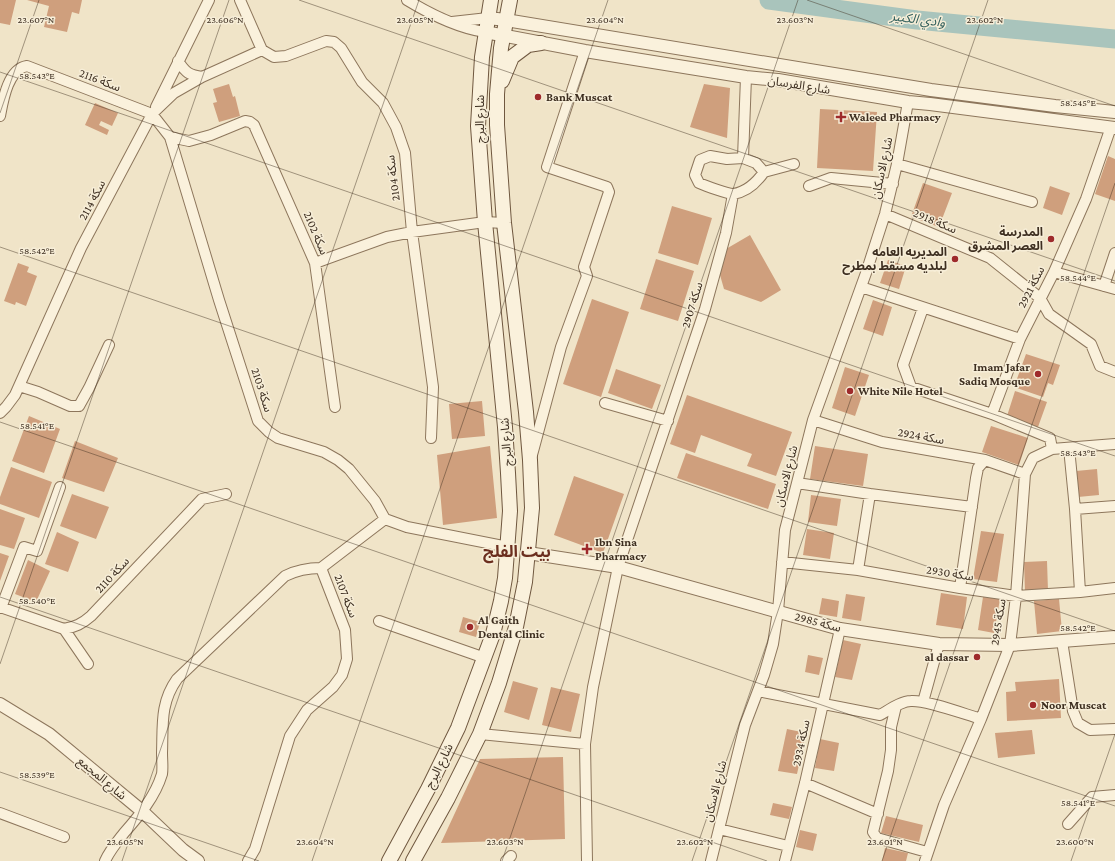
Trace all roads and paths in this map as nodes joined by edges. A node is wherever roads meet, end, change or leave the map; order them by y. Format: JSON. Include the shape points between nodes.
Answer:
{"nodes":[{"id":1,"x":209,"y":0,"type":"edge"},
{"id":2,"x":240,"y":0,"type":"edge"},
{"id":3,"x":407,"y":0,"type":"edge"},
{"id":4,"x":491,"y":0,"type":"edge"},
{"id":5,"x":510,"y":0,"type":"edge"},
{"id":6,"x":488,"y":18,"type":"junction"},
{"id":7,"x":506,"y":20,"type":"junction"},
{"id":8,"x":452,"y":22,"type":"junction"},
{"id":9,"x":485,"y":32,"type":"junction"},
{"id":10,"x":503,"y":36,"type":"junction"},
{"id":11,"x":541,"y":43,"type":"junction"},
{"id":12,"x":262,"y":50,"type":"junction"},
{"id":13,"x":586,"y":51,"type":"junction"},
{"id":14,"x":178,"y":61,"type":"junction"},
{"id":15,"x":202,"y":77,"type":"junction"},
{"id":16,"x":746,"y":77,"type":"junction"},
{"id":17,"x":497,"y":94,"type":"junction"},
{"id":18,"x":908,"y":102,"type":"junction"},
{"id":19,"x":1115,"y":112,"type":"edge"},
{"id":20,"x":152,"y":114,"type":"junction"},
{"id":21,"x":0,"y":116,"type":"edge"},
{"id":22,"x":1113,"y":127,"type":"edge"},
{"id":23,"x":170,"y":137,"type":"junction"},
{"id":24,"x":743,"y":158,"type":"junction"},
{"id":25,"x":794,"y":164,"type":"dead end"},
{"id":26,"x":897,"y":164,"type":"junction"},
{"id":27,"x":764,"y":172,"type":"junction"},
{"id":28,"x":893,"y":184,"type":"junction"},
{"id":29,"x":809,"y":186,"type":"dead end"},
{"id":30,"x":733,"y":194,"type":"junction"},
{"id":31,"x":1032,"y":202,"type":"dead end"},
{"id":32,"x":885,"y":214,"type":"junction"},
{"id":33,"x":485,"y":222,"type":"junction"},
{"id":34,"x":504,"y":223,"type":"junction"},
{"id":35,"x":412,"y":232,"type":"junction"},
{"id":36,"x":1115,"y":254,"type":"edge"},
{"id":37,"x":315,"y":263,"type":"junction"},
{"id":38,"x":1054,"y":272,"type":"junction"},
{"id":39,"x":1104,"y":286,"type":"junction"},
{"id":40,"x":861,"y":287,"type":"junction"},
{"id":41,"x":1115,"y":289,"type":"edge"},
{"id":42,"x":1040,"y":298,"type":"junction"},
{"id":43,"x":923,"y":308,"type":"junction"},
{"id":44,"x":1020,"y":339,"type":"junction"},
{"id":45,"x":109,"y":345,"type":"dead end"},
{"id":46,"x":1115,"y":372,"type":"edge"},
{"id":47,"x":19,"y":386,"type":"junction"},
{"id":48,"x":605,"y":403,"type":"dead end"},
{"id":49,"x":335,"y":407,"type":"dead end"},
{"id":50,"x":0,"y":413,"type":"edge"},
{"id":51,"x":992,"y":414,"type":"junction"},
{"id":52,"x":814,"y":420,"type":"junction"},
{"id":53,"x":668,"y":421,"type":"junction"},
{"id":54,"x":431,"y":438,"type":"dead end"},
{"id":55,"x":1115,"y":444,"type":"edge"},
{"id":56,"x":1069,"y":448,"type":"junction"},
{"id":57,"x":1052,"y":449,"type":"junction"},
{"id":58,"x":530,"y":460,"type":"junction"},
{"id":59,"x":985,"y":460,"type":"junction"},
{"id":60,"x":1025,"y":474,"type":"junction"},
{"id":61,"x":797,"y":483,"type":"junction"},
{"id":62,"x":60,"y":487,"type":"dead end"},
{"id":63,"x":226,"y":494,"type":"dead end"},
{"id":64,"x":870,"y":494,"type":"junction"},
{"id":65,"x":1115,"y":506,"type":"edge"},
{"id":66,"x":972,"y":507,"type":"junction"},
{"id":67,"x":1075,"y":509,"type":"junction"},
{"id":68,"x":385,"y":519,"type":"junction"},
{"id":69,"x":508,"y":547,"type":"junction"},
{"id":70,"x":528,"y":553,"type":"junction"},
{"id":71,"x":782,"y":562,"type":"junction"},
{"id":72,"x":618,"y":567,"type":"junction"},
{"id":73,"x":321,"y":568,"type":"junction"},
{"id":74,"x":858,"y":570,"type":"junction"},
{"id":75,"x":960,"y":588,"type":"junction"},
{"id":76,"x":1115,"y":588,"type":"edge"},
{"id":77,"x":1080,"y":592,"type":"junction"},
{"id":78,"x":1016,"y":596,"type":"junction"},
{"id":79,"x":0,"y":608,"type":"edge"},
{"id":80,"x":778,"y":611,"type":"junction"},
{"id":81,"x":379,"y":621,"type":"dead end"},
{"id":82,"x":64,"y":629,"type":"junction"},
{"id":83,"x":840,"y":629,"type":"junction"},
{"id":84,"x":1115,"y":637,"type":"edge"},
{"id":85,"x":1062,"y":641,"type":"junction"},
{"id":86,"x":939,"y":644,"type":"junction"},
{"id":87,"x":1010,"y":645,"type":"junction"},
{"id":88,"x":485,"y":658,"type":"junction"},
{"id":89,"x":88,"y":664,"type":"dead end"},
{"id":90,"x":758,"y":691,"type":"junction"},
{"id":91,"x":922,"y":702,"type":"junction"},
{"id":92,"x":0,"y":704,"type":"edge"},
{"id":93,"x":822,"y":705,"type":"junction"},
{"id":94,"x":896,"y":706,"type":"junction"},
{"id":95,"x":981,"y":719,"type":"junction"},
{"id":96,"x":1115,"y":729,"type":"edge"},
{"id":97,"x":480,"y":734,"type":"junction"},
{"id":98,"x":585,"y":744,"type":"junction"},
{"id":99,"x":806,"y":784,"type":"junction"},
{"id":100,"x":1115,"y":795,"type":"edge"},
{"id":101,"x":142,"y":811,"type":"junction"},
{"id":102,"x":0,"y":813,"type":"edge"},
{"id":103,"x":878,"y":814,"type":"junction"},
{"id":104,"x":1068,"y":824,"type":"dead end"},
{"id":105,"x":719,"y":829,"type":"junction"},
{"id":106,"x":64,"y":837,"type":"dead end"},
{"id":107,"x":788,"y":846,"type":"junction"},
{"id":108,"x":926,"y":856,"type":"edge"},
{"id":109,"x":105,"y":861,"type":"edge"},
{"id":110,"x":198,"y":861,"type":"edge"},
{"id":111,"x":248,"y":861,"type":"edge"},
{"id":112,"x":389,"y":861,"type":"edge"},
{"id":113,"x":413,"y":861,"type":"edge"},
{"id":114,"x":587,"y":861,"type":"edge"},
{"id":115,"x":711,"y":861,"type":"edge"},
{"id":116,"x":785,"y":861,"type":"edge"}],
"edges":[{"from":1,"to":14,"type":"street"},
{"from":2,"to":12,"type":"street"},
{"from":3,"to":8,"type":"street","via":[[422,10]]},
{"from":4,"to":6,"type":"main road","name":"شارع البرج"},
{"from":5,"to":7,"type":"main road","name":"شارع البرج"},
{"from":6,"to":7,"type":"street","name":"شارع الفرسان"},
{"from":6,"to":8,"type":"street"},
{"from":6,"to":9,"type":"main road","name":"شارع البرج"},
{"from":7,"to":10,"type":"main road","name":"شارع البرج"},
{"from":7,"to":19,"type":"street","name":"شارع الفرسان","via":[[931,90]]},
{"from":8,"to":9,"type":"street"},
{"from":9,"to":10,"type":"street","name":"شارع الفرسان"},
{"from":9,"to":33,"type":"main road","name":"شارع البرج","via":[[478,126]]},
{"from":10,"to":11,"type":"street","name":"شارع الفرسان"},
{"from":10,"to":17,"type":"main road","name":"شارع البرج"},
{"from":11,"to":13,"type":"street","name":"شارع الفرسان"},
{"from":11,"to":17,"type":"main road","via":[[528,45],[512,57]]},
{"from":12,"to":15,"type":"street","name":"سكة 2114"},
{"from":12,"to":35,"type":"street","name":"سكة 2104","via":[[274,57],[286,56],[326,41],[334,42],[341,48],[362,82],[383,103],[396,127],[405,153]]},
{"from":13,"to":16,"type":"street","name":"شارع الفرسان"},
{"from":13,"to":58,"type":"street","via":[[547,167],[607,187],[610,192],[584,267],[586,276],[561,347]]},
{"from":14,"to":15,"type":"street","via":[[185,71]]},
{"from":14,"to":20,"type":"street"},
{"from":15,"to":20,"type":"street","name":"سكة 2114","via":[[174,93]]},
{"from":16,"to":18,"type":"street","name":"شارع الفرسان"},
{"from":16,"to":24,"type":"street"},
{"from":17,"to":34,"type":"main road","name":"شارع البرج"},
{"from":18,"to":22,"type":"street","name":"شارع الفرسان"},
{"from":18,"to":26,"type":"street","name":"شارع الاسكان"},
{"from":20,"to":21,"type":"street","name":"سكة 2116","via":[[27,66],[15,72],[9,82]]},
{"from":20,"to":23,"type":"street","name":"سكة 2103"},
{"from":20,"to":47,"type":"street","name":"سكة 2114","via":[[81,248]]},
{"from":22,"to":38,"type":"street","name":"سكة 2921","via":[[1086,199]]},
{"from":23,"to":37,"type":"street","name":"سكة 2102","via":[[189,141],[245,121],[254,125]]},
{"from":23,"to":68,"type":"street","name":"سكة 2103","via":[[258,421],[278,438],[324,452],[338,460],[349,469],[375,501]]},
{"from":24,"to":27,"type":"street","via":[[756,163]]},
{"from":24,"to":30,"type":"street","via":[[710,156],[700,160],[695,175],[700,183]]},
{"from":25,"to":27,"type":"street"},
{"from":26,"to":28,"type":"street","name":"شارع الاسكان"},
{"from":26,"to":31,"type":"street"},
{"from":27,"to":30,"type":"street","via":[[757,183]]},
{"from":28,"to":29,"type":"street","via":[[831,178]]},
{"from":28,"to":32,"type":"street","name":"شارع الاسكان"},
{"from":30,"to":53,"type":"street","name":"سكة 2907","via":[[726,233],[705,309]]},
{"from":32,"to":40,"type":"street","name":"شارع الاسكان"},
{"from":32,"to":42,"type":"street","name":"سكة 2918","via":[[990,258]]},
{"from":33,"to":34,"type":"street"},
{"from":33,"to":35,"type":"street"},
{"from":33,"to":69,"type":"main road","name":"شارع البرج","via":[[506,435],[510,511]]},
{"from":34,"to":58,"type":"main road","name":"شارع البرج"},
{"from":35,"to":37,"type":"street","via":[[387,237]]},
{"from":35,"to":54,"type":"street","name":"سكة 2104","via":[[433,387]]},
{"from":36,"to":39,"type":"street"},
{"from":37,"to":49,"type":"street","name":"سكة 2102"},
{"from":38,"to":39,"type":"street"},
{"from":38,"to":42,"type":"street","name":"سكة 2921"},
{"from":39,"to":41,"type":"street"},
{"from":40,"to":43,"type":"street"},
{"from":40,"to":52,"type":"street","name":"شارع الاسكان"},
{"from":42,"to":44,"type":"street","name":"سكة 2921"},
{"from":42,"to":46,"type":"street","name":"سكة 2918","via":[[1049,314],[1091,344],[1100,366]]},
{"from":43,"to":44,"type":"street"},
{"from":43,"to":51,"type":"street","via":[[903,365],[911,388]]},
{"from":44,"to":51,"type":"street","name":"سكة 2921"},
{"from":45,"to":47,"type":"street","via":[[79,406],[70,406]]},
{"from":47,"to":50,"type":"street","name":"سكة 2114","via":[[15,396]]},
{"from":48,"to":53,"type":"street"},
{"from":51,"to":57,"type":"street","via":[[1050,438]]},
{"from":52,"to":59,"type":"street","name":"سكة 2924","via":[[882,442]]},
{"from":52,"to":61,"type":"street","name":"شارع الاسكان"},
{"from":53,"to":72,"type":"street","name":"سكة 2907"},
{"from":55,"to":56,"type":"street","name":"سكة 2945"},
{"from":56,"to":57,"type":"street","name":"سكة 2945"},
{"from":56,"to":67,"type":"street"},
{"from":57,"to":60,"type":"street","name":"سكة 2945","via":[[1033,458]]},
{"from":58,"to":70,"type":"main road","name":"شارع البرج","via":[[532,508]]},
{"from":59,"to":60,"type":"street","name":"سكة 2924"},
{"from":59,"to":66,"type":"street","via":[[978,468]]},
{"from":60,"to":78,"type":"street","name":"سكة 2945"},
{"from":61,"to":64,"type":"street"},
{"from":61,"to":71,"type":"street","name":"شارع الاسكان","via":[[785,530]]},
{"from":62,"to":79,"type":"street","via":[[37,551],[24,547]]},
{"from":63,"to":82,"type":"street","name":"سكة 2110","via":[[202,499],[91,616],[74,628]]},
{"from":64,"to":66,"type":"street"},
{"from":64,"to":74,"type":"street"},
{"from":65,"to":67,"type":"street"},
{"from":66,"to":75,"type":"street"},
{"from":67,"to":77,"type":"street"},
{"from":68,"to":69,"type":"street","via":[[406,527]]},
{"from":68,"to":73,"type":"street"},
{"from":69,"to":88,"type":"main road","name":"شارع البرج","via":[[501,601]]},
{"from":70,"to":72,"type":"street","name":"سكة 2985"},
{"from":70,"to":97,"type":"main road","name":"شارع البرج","via":[[516,627]]},
{"from":71,"to":74,"type":"street","name":"سكة 2930"},
{"from":71,"to":80,"type":"street","name":"شارع الاسكان"},
{"from":72,"to":80,"type":"street","name":"سكة 2985"},
{"from":72,"to":98,"type":"street","name":"سكة 2907","via":[[592,687]]},
{"from":73,"to":101,"type":"street","name":"سكة 2107","via":[[308,568],[284,576],[176,679],[164,704],[162,772],[158,785]]},
{"from":73,"to":111,"type":"street","name":"سكة 2107","via":[[345,630],[347,659],[342,675],[333,687],[307,710],[290,736],[255,849]]},
{"from":74,"to":75,"type":"street","name":"سكة 2930"},
{"from":75,"to":78,"type":"street","name":"سكة 2930"},
{"from":76,"to":77,"type":"street","name":"سكة 2930"},
{"from":77,"to":78,"type":"street","name":"سكة 2930"},
{"from":78,"to":87,"type":"street","name":"سكة 2945"},
{"from":79,"to":82,"type":"street"},
{"from":80,"to":83,"type":"street","name":"سكة 2985"},
{"from":80,"to":90,"type":"street","name":"شارع الاسكان","via":[[773,644]]},
{"from":81,"to":88,"type":"street"},
{"from":82,"to":89,"type":"street"},
{"from":83,"to":86,"type":"street","name":"سكة 2985"},
{"from":83,"to":93,"type":"street","name":"سكة 2934"},
{"from":84,"to":85,"type":"street","name":"سكة 2985"},
{"from":85,"to":87,"type":"street","name":"سكة 2985"},
{"from":85,"to":96,"type":"street","via":[[1073,711],[1078,723],[1090,730]]},
{"from":86,"to":87,"type":"street","name":"سكة 2985"},
{"from":86,"to":91,"type":"street"},
{"from":87,"to":95,"type":"street","name":"سكة 2945"},
{"from":88,"to":112,"type":"main road","name":"شارع البرج","via":[[458,728]]},
{"from":90,"to":93,"type":"street"},
{"from":90,"to":105,"type":"street","name":"شارع الاسكان","via":[[745,725]]},
{"from":91,"to":94,"type":"street","via":[[910,701]]},
{"from":91,"to":95,"type":"street"},
{"from":92,"to":101,"type":"street","name":"شارع المجمع","via":[[49,734]]},
{"from":93,"to":94,"type":"street","via":[[880,715]]},
{"from":93,"to":99,"type":"street","name":"سكة 2934"},
{"from":94,"to":103,"type":"street","via":[[891,727],[888,771]]},
{"from":95,"to":108,"type":"street","name":"سكة 2945","via":[[944,805]]},
{"from":97,"to":98,"type":"street"},
{"from":97,"to":113,"type":"main road","name":"شارع البرج"},
{"from":98,"to":114,"type":"street","name":"سكة 2907"},
{"from":99,"to":103,"type":"street"},
{"from":99,"to":107,"type":"street","name":"سكة 2934"},
{"from":100,"to":104,"type":"street","via":[[1092,797]]},
{"from":101,"to":109,"type":"street","name":"سكة 2107","via":[[109,852]]},
{"from":101,"to":110,"type":"street","name":"شارع المجمع"},
{"from":102,"to":106,"type":"street"},
{"from":103,"to":108,"type":"street","via":[[873,832],[877,838]]},
{"from":105,"to":107,"type":"street"},
{"from":105,"to":115,"type":"street","name":"شارع الاسكان"},
{"from":107,"to":116,"type":"street","name":"سكة 2934"}]}
